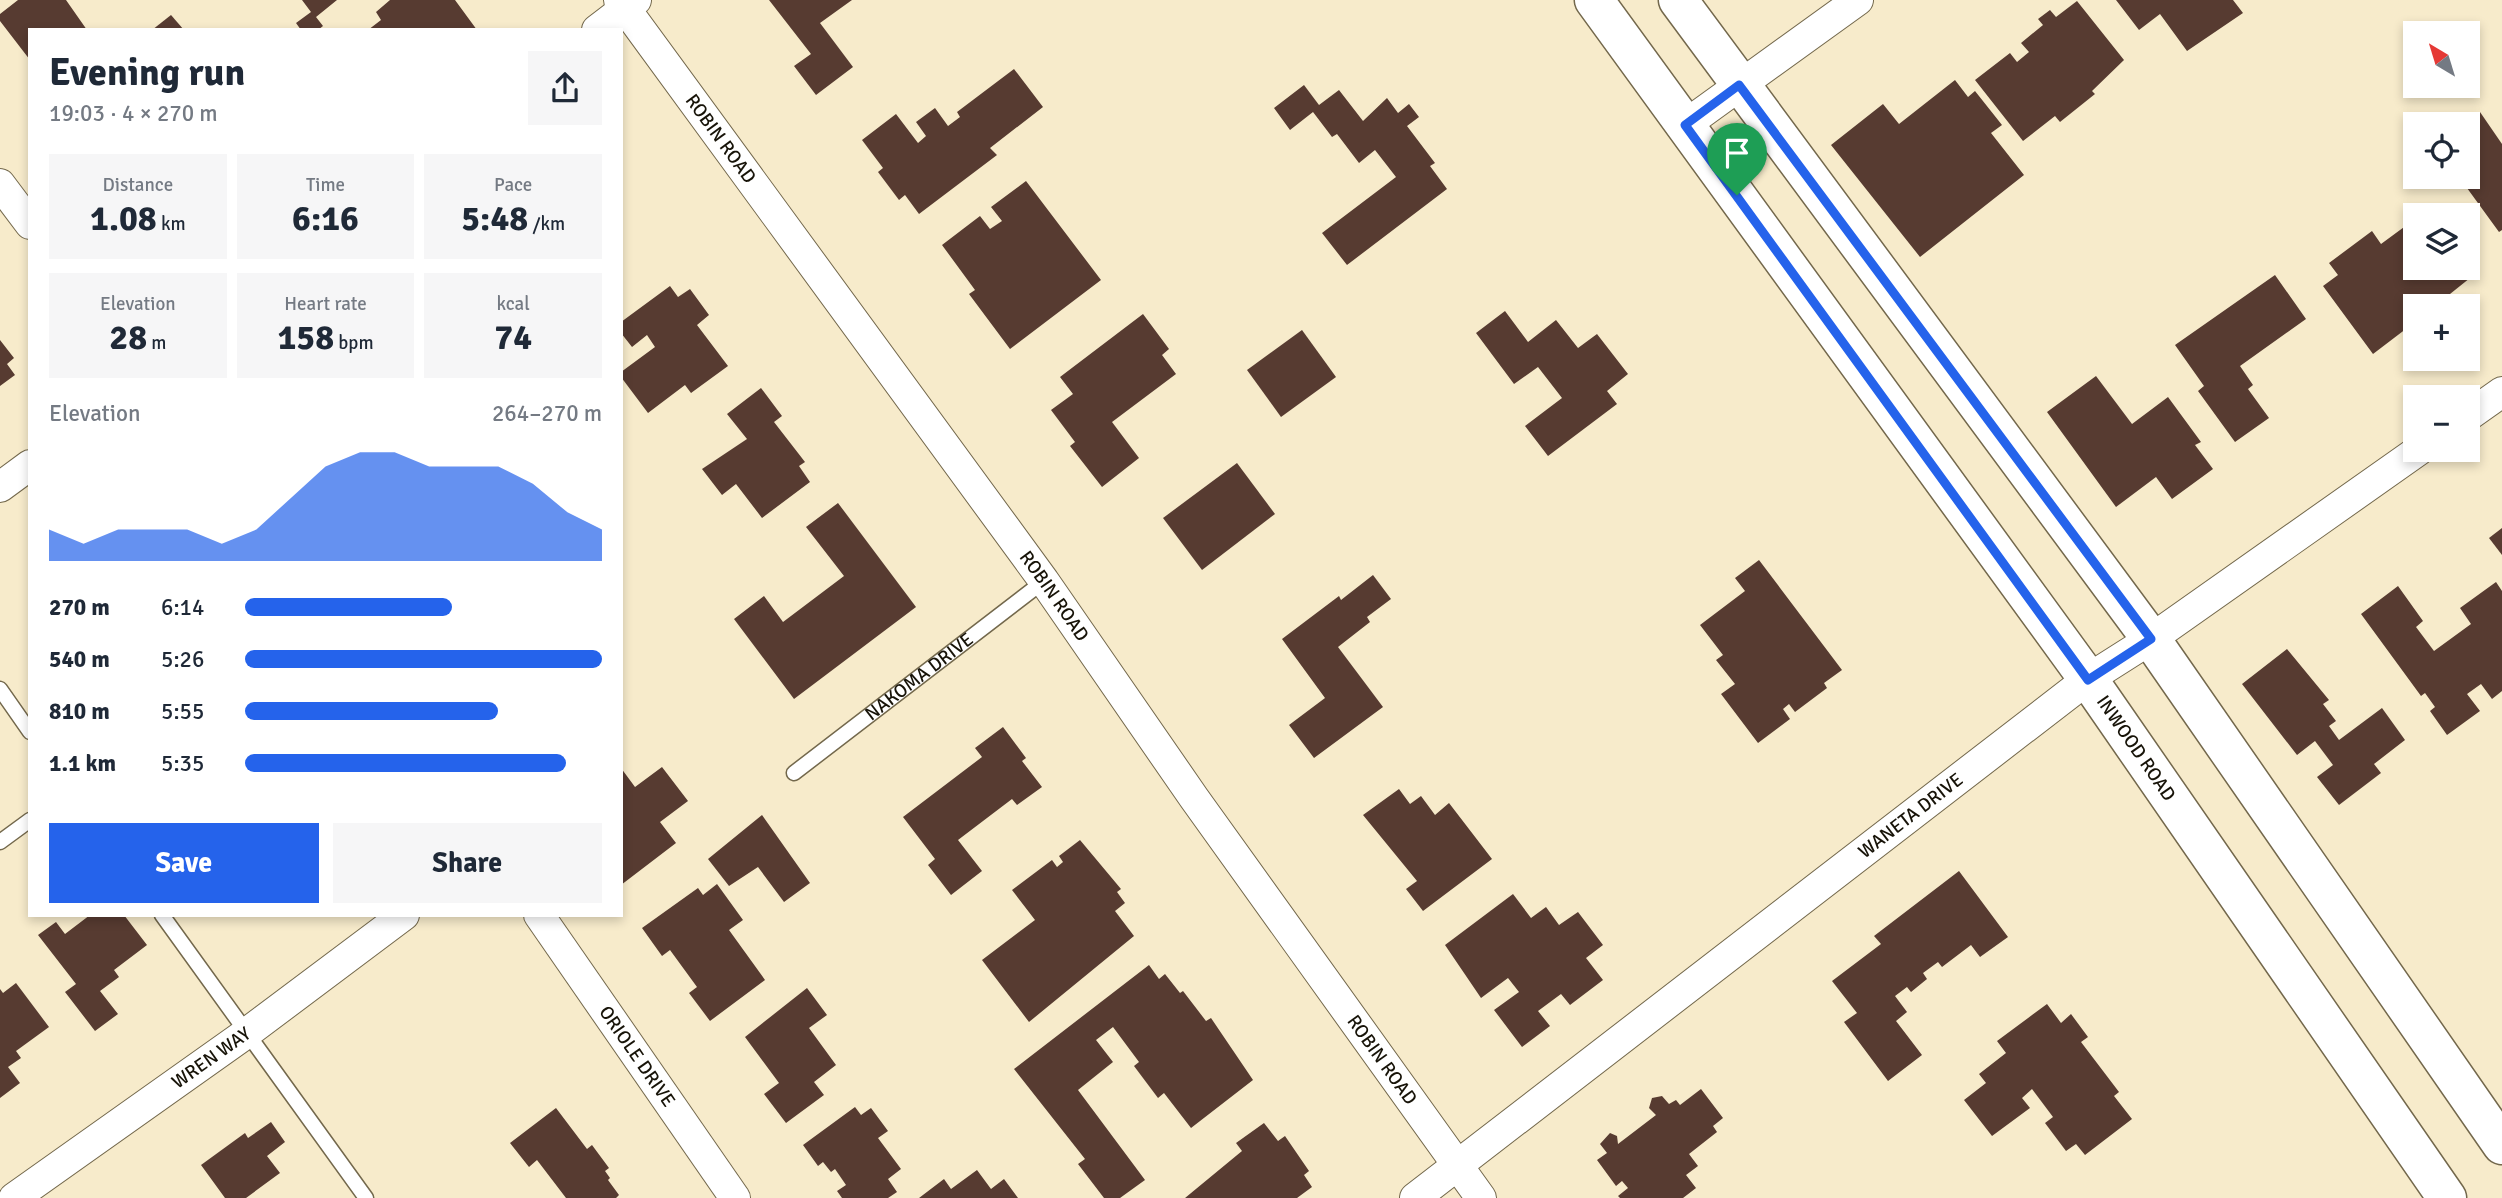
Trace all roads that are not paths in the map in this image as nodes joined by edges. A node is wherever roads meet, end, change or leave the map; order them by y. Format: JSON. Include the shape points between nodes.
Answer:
{"nodes":[{"id":1,"x":1594,"y":0,"type":"edge"},
{"id":2,"x":1678,"y":0,"type":"edge"},
{"id":3,"x":1858,"y":0,"type":"edge"},
{"id":4,"x":627,"y":3,"type":"edge"},
{"id":5,"x":599,"y":28,"type":"edge"},
{"id":6,"x":1739,"y":85,"type":"junction"},
{"id":7,"x":1685,"y":125,"type":"junction"},
{"id":8,"x":0,"y":184,"type":"edge"},
{"id":9,"x":28,"y":222,"type":"edge"},
{"id":10,"x":2502,"y":391,"type":"edge"},
{"id":11,"x":2480,"y":407,"type":"edge"},
{"id":12,"x":2403,"y":462,"type":"edge"},
{"id":13,"x":28,"y":467,"type":"edge"},
{"id":14,"x":0,"y":488,"type":"edge"},
{"id":15,"x":1044,"y":581,"type":"junction"},
{"id":16,"x":2151,"y":639,"type":"junction"},
{"id":17,"x":2088,"y":680,"type":"junction"},
{"id":18,"x":0,"y":689,"type":"edge"},
{"id":19,"x":28,"y":729,"type":"edge"},
{"id":20,"x":794,"y":774,"type":"dead end"},
{"id":21,"x":28,"y":821,"type":"edge"},
{"id":22,"x":0,"y":842,"type":"edge"},
{"id":23,"x":163,"y":917,"type":"edge"},
{"id":24,"x":401,"y":917,"type":"edge"},
{"id":25,"x":540,"y":917,"type":"edge"},
{"id":26,"x":248,"y":1032,"type":"junction"},
{"id":27,"x":2502,"y":1145,"type":"edge"},
{"id":28,"x":1457,"y":1165,"type":"junction"},
{"id":29,"x":14,"y":1198,"type":"edge"},
{"id":30,"x":366,"y":1198,"type":"edge"},
{"id":31,"x":735,"y":1198,"type":"edge"},
{"id":32,"x":1415,"y":1198,"type":"edge"},
{"id":33,"x":1481,"y":1198,"type":"edge"},
{"id":34,"x":2447,"y":1198,"type":"edge"}],
"edges":[{"from":1,"to":7,"type":"main road","name":"INWOOD ROAD"},
{"from":2,"to":6,"type":"main road"},
{"from":3,"to":6,"type":"street"},
{"from":4,"to":5,"type":"street"},
{"from":4,"to":15,"type":"street","name":"ROBIN ROAD"},
{"from":6,"to":7,"type":"street"},
{"from":6,"to":16,"type":"main road"},
{"from":7,"to":17,"type":"main road","name":"INWOOD ROAD"},
{"from":8,"to":9,"type":"street"},
{"from":10,"to":11,"type":"street"},
{"from":12,"to":16,"type":"street","name":"WANETA DRIVE"},
{"from":13,"to":14,"type":"street"},
{"from":15,"to":20,"type":"lane","name":"NAKOMA DRIVE"},
{"from":15,"to":28,"type":"street","name":"ROBIN ROAD"},
{"from":16,"to":17,"type":"street","name":"WANETA DRIVE"},
{"from":16,"to":27,"type":"main road"},
{"from":17,"to":28,"type":"street","name":"WANETA DRIVE"},
{"from":17,"to":34,"type":"main road","name":"INWOOD ROAD"},
{"from":18,"to":19,"type":"lane"},
{"from":21,"to":22,"type":"lane"},
{"from":23,"to":26,"type":"lane"},
{"from":24,"to":26,"type":"street","name":"WREN WAY"},
{"from":25,"to":31,"type":"street","name":"ORIOLE DRIVE"},
{"from":26,"to":29,"type":"street","name":"WREN WAY"},
{"from":26,"to":30,"type":"lane"},
{"from":28,"to":32,"type":"street","name":"WANETA DRIVE"},
{"from":28,"to":33,"type":"street","name":"ROBIN ROAD"}]}
